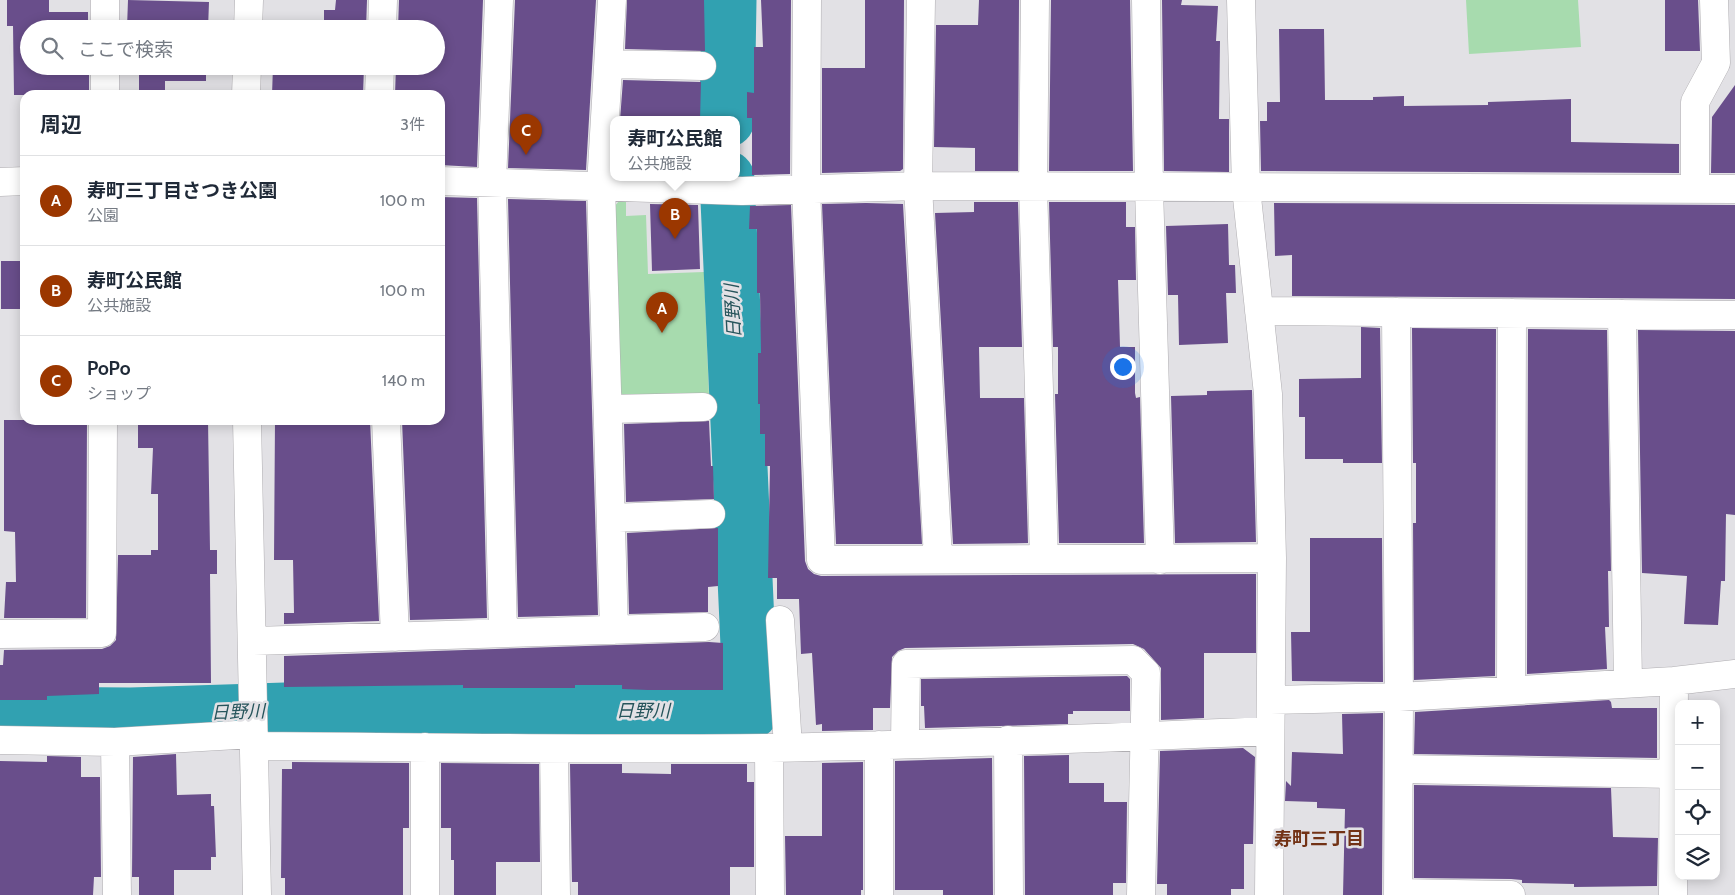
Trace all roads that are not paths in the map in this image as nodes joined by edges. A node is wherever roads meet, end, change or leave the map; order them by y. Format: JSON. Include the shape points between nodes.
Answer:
{"nodes":[{"id":1,"x":105,"y":0,"type":"edge"},
{"id":2,"x":249,"y":0,"type":"edge"},
{"id":3,"x":383,"y":0,"type":"edge"},
{"id":4,"x":498,"y":0,"type":"edge"},
{"id":5,"x":612,"y":0,"type":"edge"},
{"id":6,"x":807,"y":0,"type":"edge"},
{"id":7,"x":921,"y":0,"type":"edge"},
{"id":8,"x":1035,"y":0,"type":"edge"},
{"id":9,"x":1146,"y":0,"type":"edge"},
{"id":10,"x":1241,"y":0,"type":"edge"},
{"id":11,"x":1714,"y":0,"type":"edge"},
{"id":12,"x":105,"y":20,"type":"edge"},
{"id":13,"x":248,"y":20,"type":"edge"},
{"id":14,"x":382,"y":20,"type":"edge"},
{"id":15,"x":610,"y":64,"type":"junction"},
{"id":16,"x":702,"y":66,"type":"dead end"},
{"id":17,"x":105,"y":75,"type":"edge"},
{"id":18,"x":247,"y":75,"type":"edge"},
{"id":19,"x":380,"y":75,"type":"edge"},
{"id":20,"x":105,"y":90,"type":"edge"},
{"id":21,"x":246,"y":90,"type":"edge"},
{"id":22,"x":379,"y":90,"type":"edge"},
{"id":23,"x":445,"y":181,"type":"edge"},
{"id":24,"x":0,"y":182,"type":"edge"},
{"id":25,"x":20,"y":182,"type":"edge"},
{"id":26,"x":492,"y":182,"type":"junction"},
{"id":27,"x":601,"y":186,"type":"junction"},
{"id":28,"x":918,"y":186,"type":"junction"},
{"id":29,"x":1033,"y":187,"type":"junction"},
{"id":30,"x":806,"y":188,"type":"junction"},
{"id":31,"x":1149,"y":188,"type":"junction"},
{"id":32,"x":1246,"y":188,"type":"junction"},
{"id":33,"x":1695,"y":189,"type":"junction"},
{"id":34,"x":1735,"y":190,"type":"edge"},
{"id":35,"x":1259,"y":311,"type":"junction"},
{"id":36,"x":1396,"y":312,"type":"junction"},
{"id":37,"x":1512,"y":313,"type":"junction"},
{"id":38,"x":1622,"y":314,"type":"junction"},
{"id":39,"x":1735,"y":315,"type":"edge"},
{"id":40,"x":703,"y":407,"type":"dead end"},
{"id":41,"x":609,"y":409,"type":"junction"},
{"id":42,"x":103,"y":425,"type":"edge"},
{"id":43,"x":247,"y":425,"type":"edge"},
{"id":44,"x":386,"y":425,"type":"edge"},
{"id":45,"x":712,"y":514,"type":"dead end"},
{"id":46,"x":612,"y":518,"type":"junction"},
{"id":47,"x":1272,"y":558,"type":"junction"},
{"id":48,"x":938,"y":559,"type":"junction"},
{"id":49,"x":1044,"y":559,"type":"junction"},
{"id":50,"x":1160,"y":560,"type":"junction"},
{"id":51,"x":780,"y":620,"type":"dead end"},
{"id":52,"x":705,"y":627,"type":"dead end"},
{"id":53,"x":614,"y":630,"type":"junction"},
{"id":54,"x":503,"y":633,"type":"junction"},
{"id":55,"x":0,"y":634,"type":"edge"},
{"id":56,"x":395,"y":637,"type":"junction"},
{"id":57,"x":252,"y":641,"type":"junction"},
{"id":58,"x":1735,"y":674,"type":"edge"},
{"id":59,"x":1674,"y":681,"type":"junction"},
{"id":60,"x":1628,"y":683,"type":"junction"},
{"id":61,"x":1511,"y":690,"type":"junction"},
{"id":62,"x":1399,"y":697,"type":"junction"},
{"id":63,"x":1271,"y":700,"type":"junction"},
{"id":64,"x":1269,"y":731,"type":"junction"},
{"id":65,"x":1144,"y":736,"type":"junction"},
{"id":66,"x":0,"y":740,"type":"edge"},
{"id":67,"x":254,"y":740,"type":"junction"},
{"id":68,"x":1008,"y":740,"type":"junction"},
{"id":69,"x":115,"y":742,"type":"junction"},
{"id":70,"x":905,"y":744,"type":"junction"},
{"id":71,"x":879,"y":745,"type":"junction"},
{"id":72,"x":425,"y":747,"type":"junction"},
{"id":73,"x":778,"y":748,"type":"junction"},
{"id":74,"x":554,"y":749,"type":"junction"},
{"id":75,"x":1399,"y":768,"type":"junction"},
{"id":76,"x":1674,"y":774,"type":"junction"},
{"id":77,"x":1398,"y":894,"type":"edge"},
{"id":78,"x":117,"y":895,"type":"edge"},
{"id":79,"x":257,"y":895,"type":"edge"},
{"id":80,"x":425,"y":895,"type":"edge"},
{"id":81,"x":556,"y":895,"type":"edge"},
{"id":82,"x":770,"y":895,"type":"edge"},
{"id":83,"x":880,"y":895,"type":"edge"},
{"id":84,"x":1009,"y":895,"type":"edge"},
{"id":85,"x":1141,"y":895,"type":"edge"},
{"id":86,"x":1269,"y":895,"type":"edge"},
{"id":87,"x":1511,"y":895,"type":"edge"},
{"id":88,"x":1673,"y":895,"type":"edge"}],
"edges":[{"from":1,"to":12,"type":"street"},
{"from":2,"to":13,"type":"street"},
{"from":3,"to":14,"type":"street"},
{"from":4,"to":26,"type":"street"},
{"from":5,"to":15,"type":"street"},
{"from":6,"to":30,"type":"street"},
{"from":7,"to":28,"type":"street"},
{"from":8,"to":29,"type":"street"},
{"from":9,"to":31,"type":"street"},
{"from":10,"to":32,"type":"street"},
{"from":11,"to":33,"type":"street","via":[[1716,63],[1695,102]]},
{"from":15,"to":16,"type":"street"},
{"from":15,"to":27,"type":"street"},
{"from":17,"to":20,"type":"street"},
{"from":18,"to":21,"type":"street"},
{"from":19,"to":22,"type":"street"},
{"from":23,"to":26,"type":"street"},
{"from":24,"to":25,"type":"street"},
{"from":26,"to":27,"type":"street"},
{"from":26,"to":54,"type":"street"},
{"from":27,"to":30,"type":"street","via":[[742,191]]},
{"from":27,"to":41,"type":"street"},
{"from":28,"to":29,"type":"street"},
{"from":28,"to":30,"type":"street"},
{"from":28,"to":48,"type":"street"},
{"from":29,"to":31,"type":"street"},
{"from":29,"to":49,"type":"street"},
{"from":30,"to":48,"type":"street","via":[[821,560]]},
{"from":31,"to":32,"type":"street"},
{"from":31,"to":50,"type":"street"},
{"from":32,"to":33,"type":"street"},
{"from":32,"to":35,"type":"street"},
{"from":33,"to":34,"type":"street"},
{"from":35,"to":36,"type":"street"},
{"from":35,"to":47,"type":"street","via":[[1268,394]]},
{"from":36,"to":37,"type":"street"},
{"from":36,"to":62,"type":"street"},
{"from":37,"to":38,"type":"street"},
{"from":37,"to":61,"type":"street"},
{"from":38,"to":39,"type":"street"},
{"from":38,"to":60,"type":"street"},
{"from":40,"to":41,"type":"street"},
{"from":41,"to":46,"type":"street"},
{"from":42,"to":55,"type":"street","via":[[102,633]]},
{"from":43,"to":57,"type":"street"},
{"from":44,"to":56,"type":"street"},
{"from":45,"to":46,"type":"street"},
{"from":46,"to":53,"type":"street"},
{"from":47,"to":50,"type":"street"},
{"from":47,"to":63,"type":"street"},
{"from":48,"to":49,"type":"street"},
{"from":49,"to":50,"type":"street"},
{"from":51,"to":73,"type":"street"},
{"from":52,"to":53,"type":"street"},
{"from":53,"to":54,"type":"street"},
{"from":54,"to":56,"type":"street"},
{"from":56,"to":57,"type":"street"},
{"from":57,"to":67,"type":"street"},
{"from":58,"to":59,"type":"street"},
{"from":59,"to":60,"type":"street"},
{"from":59,"to":76,"type":"street"},
{"from":60,"to":61,"type":"street"},
{"from":61,"to":62,"type":"street"},
{"from":62,"to":63,"type":"street"},
{"from":62,"to":75,"type":"street"},
{"from":63,"to":64,"type":"street"},
{"from":64,"to":65,"type":"street"},
{"from":64,"to":86,"type":"street"},
{"from":65,"to":68,"type":"street"},
{"from":65,"to":70,"type":"street","via":[[1146,673],[1133,660],[906,664]]},
{"from":65,"to":85,"type":"street"},
{"from":66,"to":69,"type":"street"},
{"from":67,"to":69,"type":"street"},
{"from":67,"to":72,"type":"street"},
{"from":67,"to":79,"type":"street"},
{"from":68,"to":70,"type":"street"},
{"from":68,"to":84,"type":"street"},
{"from":69,"to":78,"type":"street"},
{"from":70,"to":71,"type":"street"},
{"from":71,"to":73,"type":"street"},
{"from":71,"to":83,"type":"street"},
{"from":72,"to":74,"type":"street"},
{"from":72,"to":80,"type":"street"},
{"from":73,"to":74,"type":"street"},
{"from":73,"to":82,"type":"street"},
{"from":74,"to":81,"type":"street"},
{"from":75,"to":76,"type":"street"},
{"from":75,"to":77,"type":"street"},
{"from":76,"to":88,"type":"street"},
{"from":77,"to":87,"type":"street"}]}
